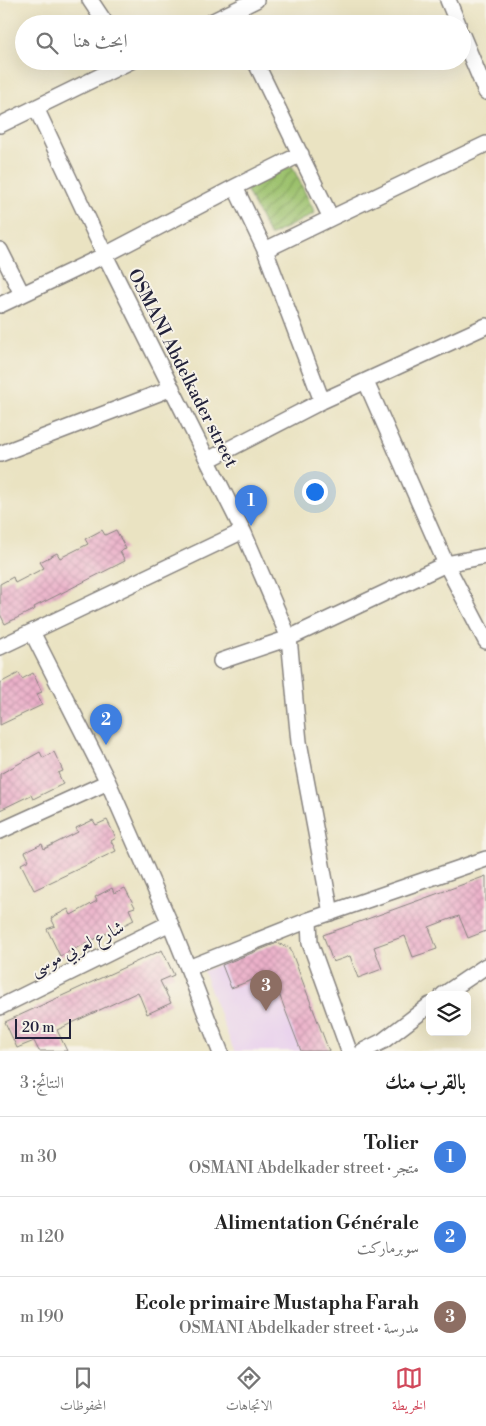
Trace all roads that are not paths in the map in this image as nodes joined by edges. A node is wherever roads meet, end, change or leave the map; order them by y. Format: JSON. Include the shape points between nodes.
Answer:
{"nodes":[{"id":1,"x":90,"y":0,"type":"edge"},
{"id":2,"x":256,"y":0,"type":"edge"},
{"id":3,"x":448,"y":0,"type":"edge"},
{"id":4,"x":100,"y":15,"type":"edge"},
{"id":5,"x":238,"y":15,"type":"edge"},
{"id":6,"x":454,"y":15,"type":"edge"},
{"id":7,"x":471,"y":56,"type":"edge"},
{"id":8,"x":113,"y":70,"type":"edge"},
{"id":9,"x":259,"y":70,"type":"edge"},
{"id":10,"x":486,"y":92,"type":"edge"},
{"id":11,"x":36,"y":108,"type":"junction"},
{"id":12,"x":0,"y":125,"type":"edge"},
{"id":13,"x":486,"y":144,"type":"edge"},
{"id":14,"x":301,"y":154,"type":"junction"},
{"id":15,"x":235,"y":187,"type":"junction"},
{"id":16,"x":331,"y":218,"type":"junction"},
{"id":17,"x":0,"y":250,"type":"edge"},
{"id":18,"x":264,"y":250,"type":"junction"},
{"id":19,"x":104,"y":255,"type":"junction"},
{"id":20,"x":22,"y":294,"type":"junction"},
{"id":21,"x":0,"y":305,"type":"edge"},
{"id":22,"x":486,"y":326,"type":"edge"},
{"id":23,"x":366,"y":382,"type":"junction"},
{"id":24,"x":172,"y":388,"type":"junction"},
{"id":25,"x":322,"y":402,"type":"junction"},
{"id":26,"x":0,"y":454,"type":"edge"},
{"id":27,"x":208,"y":460,"type":"junction"},
{"id":28,"x":243,"y":531,"type":"junction"},
{"id":29,"x":486,"y":556,"type":"edge"},
{"id":30,"x":446,"y":564,"type":"junction"},
{"id":31,"x":32,"y":632,"type":"junction"},
{"id":32,"x":289,"y":638,"type":"junction"},
{"id":33,"x":486,"y":640,"type":"edge"},
{"id":34,"x":0,"y":648,"type":"edge"},
{"id":35,"x":221,"y":661,"type":"dead end"},
{"id":36,"x":108,"y":782,"type":"junction"},
{"id":37,"x":0,"y":831,"type":"edge"},
{"id":38,"x":486,"y":858,"type":"edge"},
{"id":39,"x":331,"y":913,"type":"junction"},
{"id":40,"x":309,"y":920,"type":"junction"},
{"id":41,"x":170,"y":923,"type":"junction"},
{"id":42,"x":486,"y":966,"type":"edge"},
{"id":43,"x":188,"y":968,"type":"junction"},
{"id":44,"x":449,"y":991,"type":"edge"},
{"id":45,"x":0,"y":1007,"type":"edge"},
{"id":46,"x":426,"y":1008,"type":"edge"},
{"id":47,"x":220,"y":1051,"type":"edge"},
{"id":48,"x":349,"y":1051,"type":"edge"},
{"id":49,"x":363,"y":1051,"type":"edge"}],
"edges":[{"from":1,"to":4,"type":"street"},
{"from":2,"to":5,"type":"street"},
{"from":3,"to":6,"type":"street"},
{"from":7,"to":10,"type":"street"},
{"from":8,"to":11,"type":"street"},
{"from":9,"to":14,"type":"street"},
{"from":11,"to":12,"type":"street"},
{"from":11,"to":19,"type":"street","name":"OSMANI Abdelkader street"},
{"from":13,"to":16,"type":"street"},
{"from":14,"to":15,"type":"street"},
{"from":14,"to":16,"type":"street"},
{"from":15,"to":18,"type":"street"},
{"from":15,"to":19,"type":"street"},
{"from":16,"to":18,"type":"street"},
{"from":17,"to":20,"type":"street"},
{"from":18,"to":25,"type":"street"},
{"from":19,"to":20,"type":"street"},
{"from":19,"to":24,"type":"street","name":"OSMANI Abdelkader street"},
{"from":20,"to":21,"type":"street"},
{"from":22,"to":23,"type":"street"},
{"from":23,"to":25,"type":"street"},
{"from":23,"to":30,"type":"street"},
{"from":24,"to":26,"type":"street"},
{"from":24,"to":27,"type":"street","name":"OSMANI Abdelkader street"},
{"from":25,"to":27,"type":"street"},
{"from":27,"to":28,"type":"street","name":"OSMANI Abdelkader street"},
{"from":28,"to":31,"type":"street"},
{"from":28,"to":32,"type":"street","name":"OSMANI Abdelkader street"},
{"from":29,"to":30,"type":"street"},
{"from":30,"to":32,"type":"street"},
{"from":30,"to":33,"type":"street"},
{"from":31,"to":34,"type":"street"},
{"from":31,"to":36,"type":"street"},
{"from":32,"to":35,"type":"street"},
{"from":32,"to":39,"type":"street","name":"OSMANI Abdelkader street","via":[[299,742]]},
{"from":36,"to":37,"type":"street"},
{"from":36,"to":41,"type":"street"},
{"from":38,"to":39,"type":"street"},
{"from":39,"to":40,"type":"street"},
{"from":40,"to":43,"type":"street"},
{"from":40,"to":48,"type":"street","via":[[310,943]]},
{"from":41,"to":43,"type":"street"},
{"from":41,"to":45,"type":"street","name":"شارع لعربي موسى"},
{"from":42,"to":44,"type":"street"},
{"from":43,"to":47,"type":"street"},
{"from":46,"to":49,"type":"street","via":[[383,1041]]}]}
